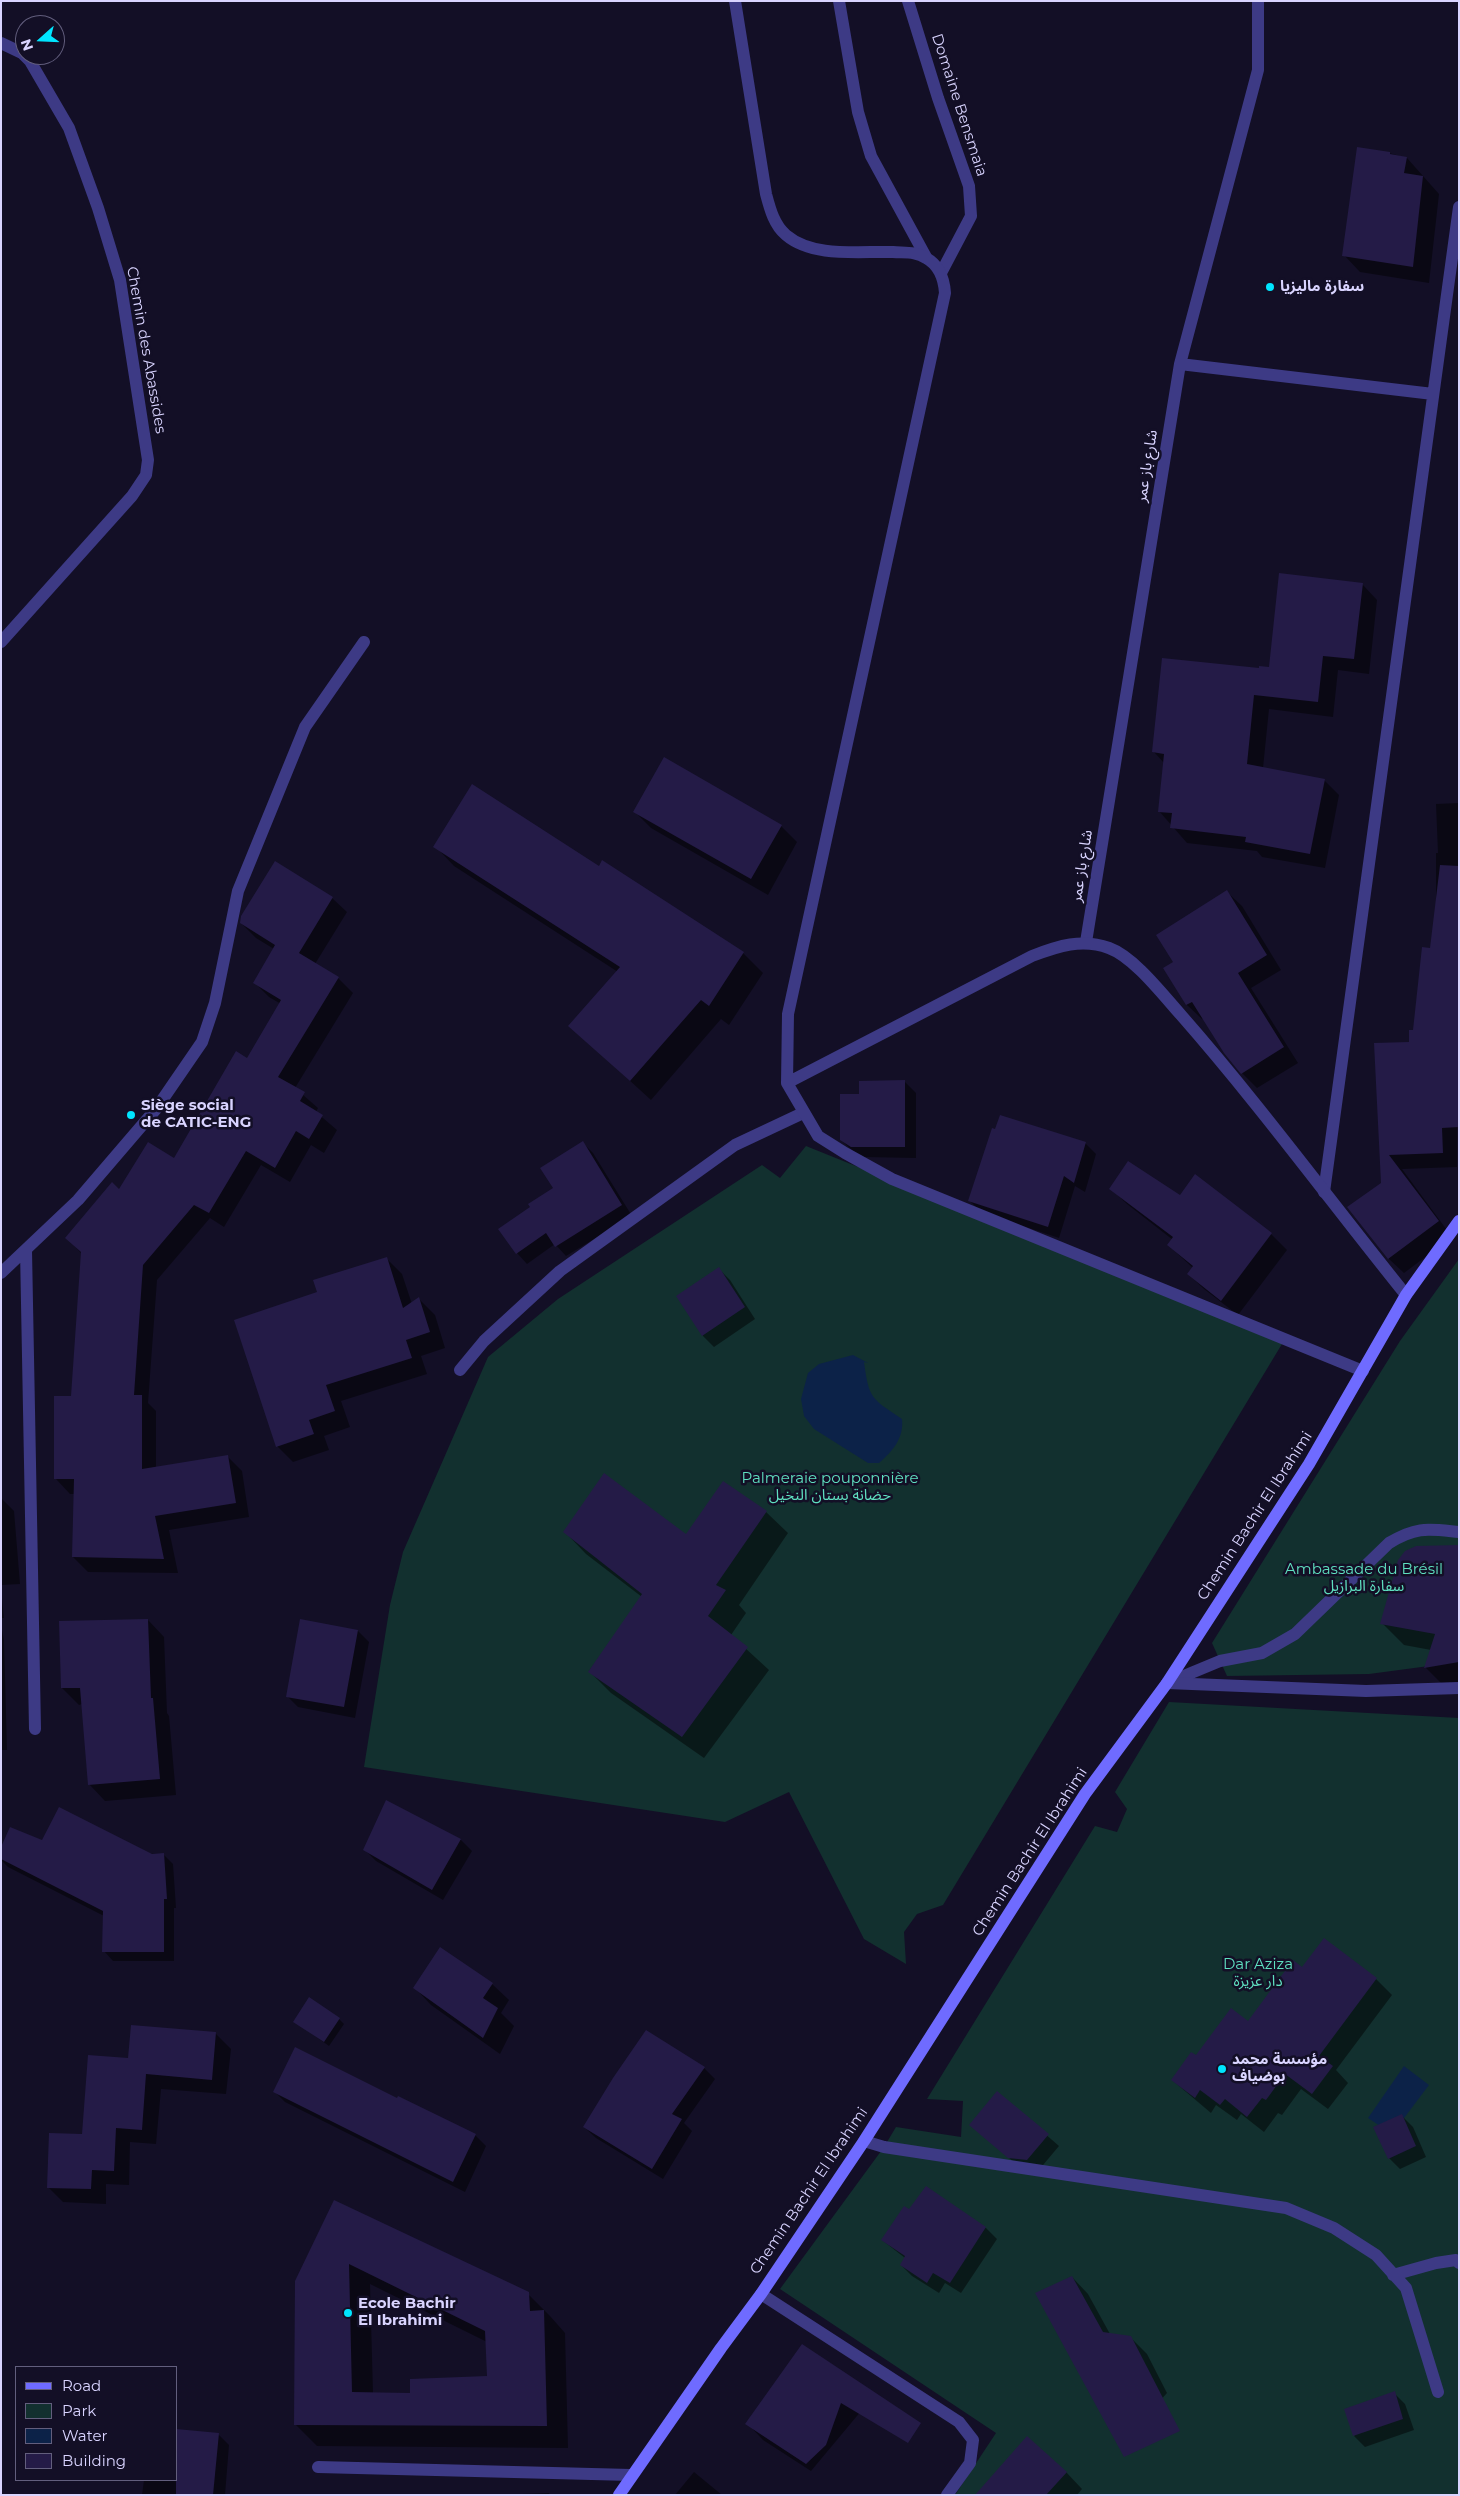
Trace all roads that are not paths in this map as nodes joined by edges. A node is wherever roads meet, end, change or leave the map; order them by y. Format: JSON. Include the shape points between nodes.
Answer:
{"nodes":[{"id":1,"x":735,"y":1,"type":"edge"},
{"id":2,"x":839,"y":1,"type":"edge"},
{"id":3,"x":908,"y":1,"type":"edge"},
{"id":4,"x":1258,"y":1,"type":"edge"},
{"id":5,"x":1,"y":43,"type":"edge"},
{"id":6,"x":1459,"y":207,"type":"edge"},
{"id":7,"x":926,"y":257,"type":"junction"},
{"id":8,"x":940,"y":273,"type":"junction"},
{"id":9,"x":1180,"y":364,"type":"junction"},
{"id":10,"x":1433,"y":394,"type":"junction"},
{"id":11,"x":1,"y":642,"type":"edge"},
{"id":12,"x":364,"y":642,"type":"dead end"},
{"id":13,"x":1086,"y":942,"type":"junction"},
{"id":14,"x":787,"y":1083,"type":"junction"},
{"id":15,"x":804,"y":1113,"type":"junction"},
{"id":16,"x":1324,"y":1192,"type":"junction"},
{"id":17,"x":1459,"y":1221,"type":"edge"},
{"id":18,"x":26,"y":1250,"type":"junction"},
{"id":19,"x":1,"y":1273,"type":"edge"},
{"id":20,"x":1406,"y":1296,"type":"junction"},
{"id":21,"x":460,"y":1370,"type":"dead end"},
{"id":22,"x":1363,"y":1371,"type":"junction"},
{"id":23,"x":1459,"y":1532,"type":"edge"},
{"id":24,"x":1167,"y":1683,"type":"junction"},
{"id":25,"x":1459,"y":1688,"type":"edge"},
{"id":26,"x":35,"y":1729,"type":"dead end"},
{"id":27,"x":864,"y":2141,"type":"junction"},
{"id":28,"x":1458,"y":2261,"type":"edge"},
{"id":29,"x":1393,"y":2274,"type":"junction"},
{"id":30,"x":760,"y":2294,"type":"junction"},
{"id":31,"x":1438,"y":2392,"type":"dead end"},
{"id":32,"x":318,"y":2467,"type":"dead end"},
{"id":33,"x":631,"y":2475,"type":"junction"},
{"id":34,"x":619,"y":2495,"type":"edge"},
{"id":35,"x":947,"y":2495,"type":"edge"}],
"edges":[{"from":1,"to":7,"type":"street","via":[[766,194],[772,216],[785,234],[804,246],[826,250],[916,253]]},
{"from":2,"to":7,"type":"street","via":[[858,112],[871,156]]},
{"from":3,"to":8,"type":"street","name":"Domaine Bensmaia","via":[[968,186],[971,216]]},
{"from":4,"to":9,"type":"street","name":"شارع باز عمر","via":[[1258,70]]},
{"from":5,"to":11,"type":"street","name":"Chemin des Abassides","via":[[22,53],[30,61],[69,128],[98,208],[120,280],[148,460],[146,475],[132,496]]},
{"from":6,"to":10,"type":"street"},
{"from":7,"to":8,"type":"street"},
{"from":8,"to":14,"type":"street","via":[[945,293],[943,304],[788,1014]]},
{"from":9,"to":10,"type":"street"},
{"from":9,"to":13,"type":"street","name":"شارع باز عمر"},
{"from":10,"to":16,"type":"street"},
{"from":12,"to":18,"type":"street","via":[[305,727],[238,891],[215,1002],[202,1042],[156,1110],[78,1200]]},
{"from":13,"to":14,"type":"street","via":[[1056,946],[1032,956]]},
{"from":13,"to":16,"type":"street","via":[[1110,949],[1125,959],[1164,996],[1220,1059]]},
{"from":14,"to":15,"type":"street"},
{"from":15,"to":21,"type":"street","via":[[735,1145],[560,1272],[484,1341]]},
{"from":15,"to":22,"type":"street","via":[[818,1136],[892,1179]]},
{"from":16,"to":20,"type":"street"},
{"from":17,"to":20,"type":"main road","name":"Chemin Bachir El Ibrahimi"},
{"from":18,"to":19,"type":"street"},
{"from":18,"to":26,"type":"street"},
{"from":20,"to":22,"type":"main road","name":"Chemin Bachir El Ibrahimi"},
{"from":22,"to":24,"type":"main road","name":"Chemin Bachir El Ibrahimi","via":[[1309,1464]]},
{"from":23,"to":24,"type":"street","via":[[1425,1529],[1407,1532],[1389,1543],[1295,1634],[1262,1653],[1220,1661]]},
{"from":24,"to":25,"type":"street","via":[[1366,1691]]},
{"from":24,"to":27,"type":"main road","name":"Chemin Bachir El Ibrahimi","via":[[1085,1794]]},
{"from":27,"to":29,"type":"street","via":[[884,2147],[1286,2208],[1334,2228],[1376,2255]]},
{"from":27,"to":30,"type":"main road","name":"Chemin Bachir El Ibrahimi"},
{"from":28,"to":29,"type":"street","via":[[1436,2262]]},
{"from":29,"to":31,"type":"street","via":[[1406,2288]]},
{"from":30,"to":33,"type":"main road","name":"Chemin Bachir El Ibrahimi"},
{"from":30,"to":35,"type":"street","via":[[959,2422],[974,2440],[970,2463]]},
{"from":32,"to":33,"type":"street"},
{"from":33,"to":34,"type":"main road","name":"Chemin Bachir El Ibrahimi"}]}
